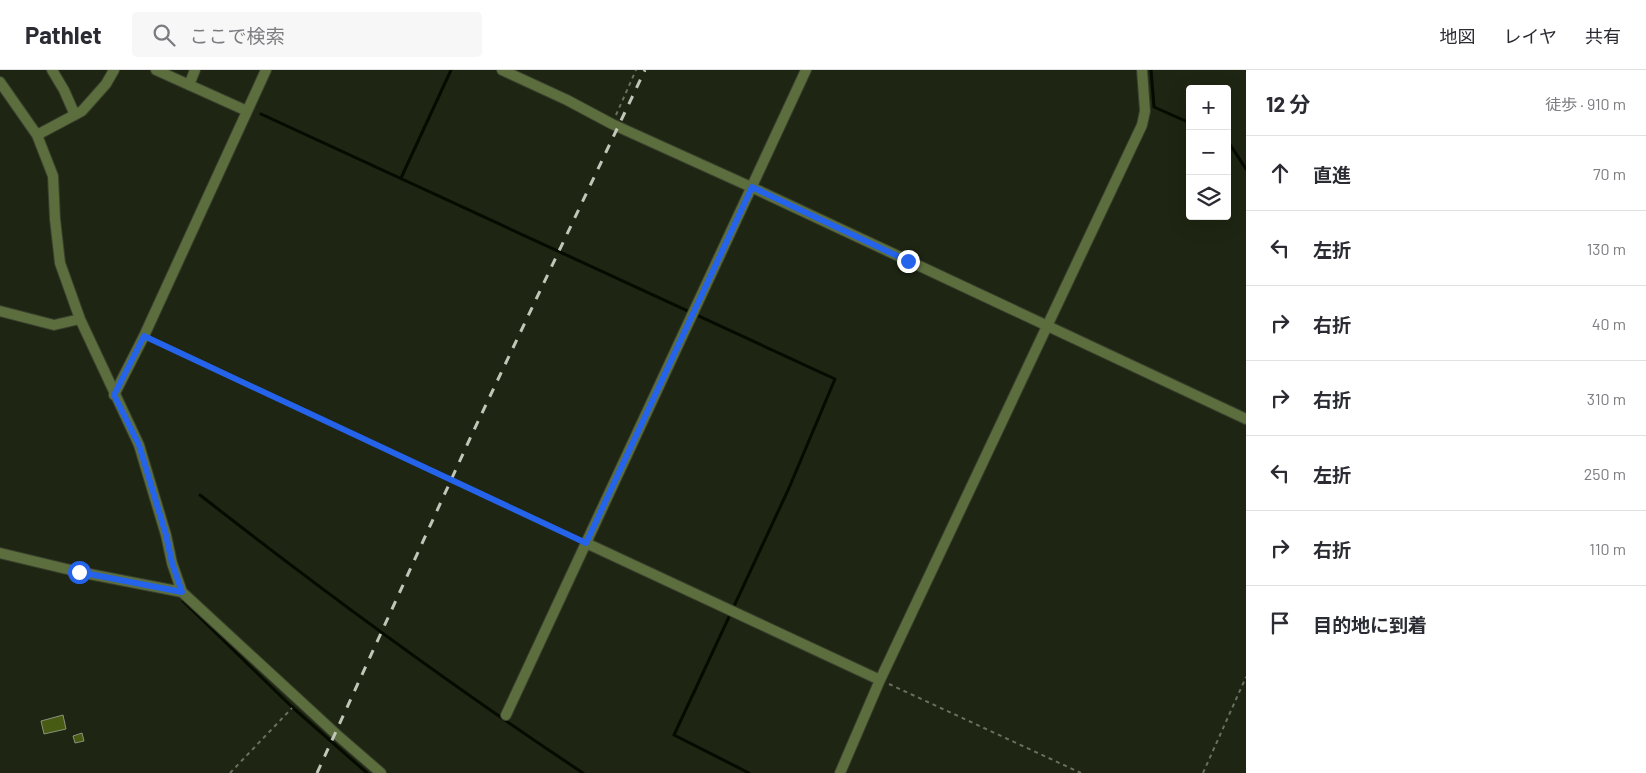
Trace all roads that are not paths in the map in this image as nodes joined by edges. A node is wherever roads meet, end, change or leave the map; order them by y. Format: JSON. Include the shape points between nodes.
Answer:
{"nodes":[{"id":1,"x":52,"y":70,"type":"edge"},
{"id":2,"x":114,"y":70,"type":"edge"},
{"id":3,"x":157,"y":70,"type":"edge"},
{"id":4,"x":195,"y":70,"type":"edge"},
{"id":5,"x":266,"y":70,"type":"edge"},
{"id":6,"x":502,"y":70,"type":"edge"},
{"id":7,"x":806,"y":70,"type":"edge"},
{"id":8,"x":1142,"y":70,"type":"edge"},
{"id":9,"x":0,"y":82,"type":"edge"},
{"id":10,"x":189,"y":84,"type":"junction"},
{"id":11,"x":247,"y":111,"type":"junction"},
{"id":12,"x":76,"y":115,"type":"junction"},
{"id":13,"x":37,"y":135,"type":"junction"},
{"id":14,"x":752,"y":187,"type":"junction"},
{"id":15,"x":0,"y":311,"type":"edge"},
{"id":16,"x":80,"y":319,"type":"junction"},
{"id":17,"x":1048,"y":326,"type":"junction"},
{"id":18,"x":114,"y":395,"type":"junction"},
{"id":19,"x":1246,"y":419,"type":"edge"},
{"id":20,"x":586,"y":543,"type":"junction"},
{"id":21,"x":0,"y":553,"type":"edge"},
{"id":22,"x":182,"y":592,"type":"junction"},
{"id":23,"x":880,"y":680,"type":"junction"},
{"id":24,"x":506,"y":714,"type":"dead end"},
{"id":25,"x":381,"y":773,"type":"edge"},
{"id":26,"x":840,"y":773,"type":"edge"}],
"edges":[{"from":1,"to":12,"type":"street"},
{"from":2,"to":12,"type":"street","via":[[106,84]]},
{"from":3,"to":10,"type":"street"},
{"from":4,"to":10,"type":"street"},
{"from":5,"to":11,"type":"street"},
{"from":6,"to":14,"type":"street"},
{"from":7,"to":14,"type":"street"},
{"from":8,"to":17,"type":"street","via":[[1145,111],[1142,125]]},
{"from":9,"to":13,"type":"street"},
{"from":10,"to":11,"type":"street"},
{"from":11,"to":18,"type":"street"},
{"from":12,"to":13,"type":"street"},
{"from":13,"to":16,"type":"street","via":[[53,176],[60,263]]},
{"from":14,"to":17,"type":"street"},
{"from":14,"to":20,"type":"street"},
{"from":15,"to":16,"type":"street","via":[[54,325]]},
{"from":16,"to":18,"type":"street"},
{"from":17,"to":19,"type":"street"},
{"from":17,"to":23,"type":"street"},
{"from":18,"to":22,"type":"street","via":[[139,445]]},
{"from":20,"to":23,"type":"street"},
{"from":20,"to":24,"type":"street"},
{"from":21,"to":22,"type":"street"},
{"from":22,"to":25,"type":"street"},
{"from":23,"to":26,"type":"street"}]}
